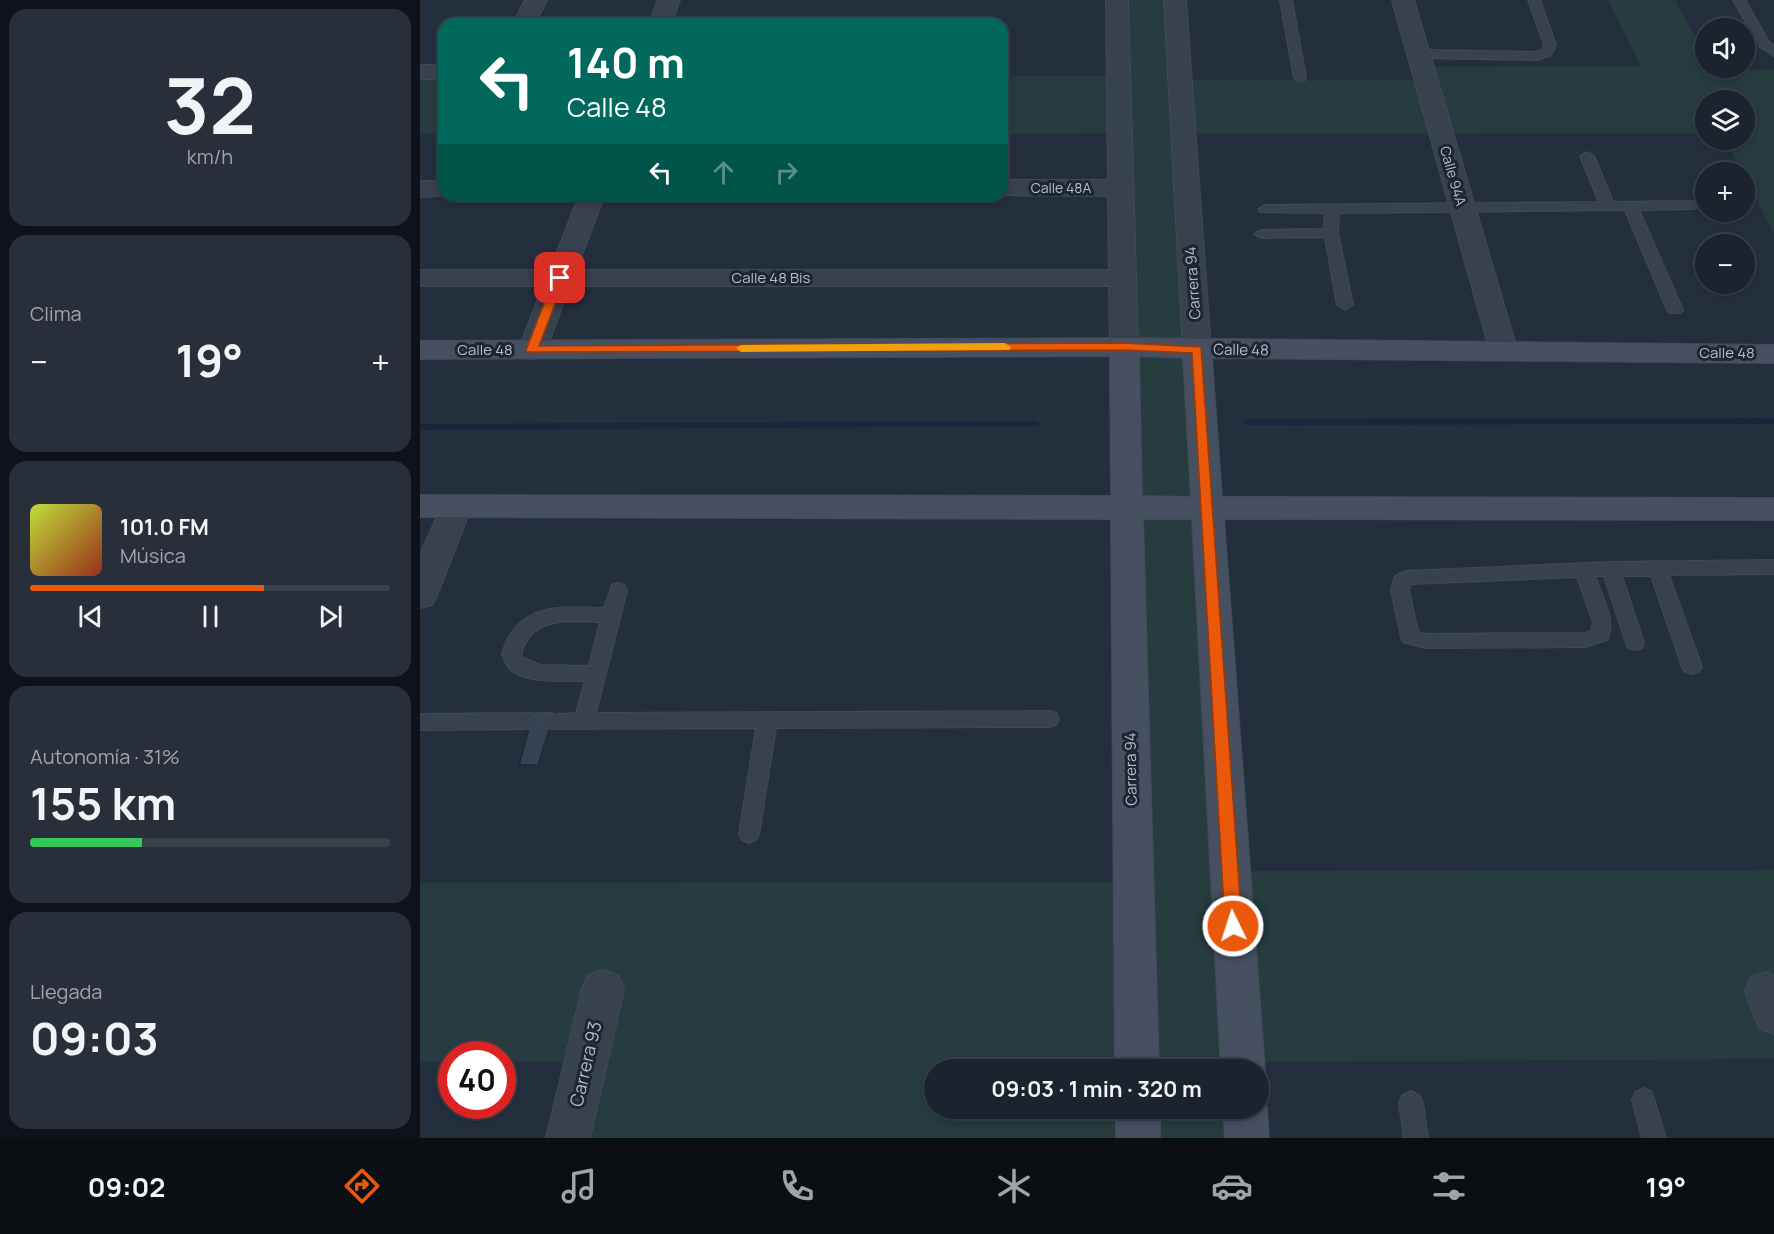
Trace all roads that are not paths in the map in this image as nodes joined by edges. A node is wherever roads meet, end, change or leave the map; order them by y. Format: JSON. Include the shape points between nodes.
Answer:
{"nodes":[{"id":1,"x":536,"y":0,"type":"edge"},
{"id":2,"x":669,"y":0,"type":"edge"},
{"id":3,"x":1117,"y":0,"type":"edge"},
{"id":4,"x":1175,"y":0,"type":"edge"},
{"id":5,"x":1286,"y":0,"type":"edge"},
{"id":6,"x":1403,"y":0,"type":"edge"},
{"id":7,"x":1534,"y":0,"type":"edge"},
{"id":8,"x":1739,"y":0,"type":"edge"},
{"id":9,"x":527,"y":18,"type":"edge"},
{"id":10,"x":662,"y":18,"type":"edge"},
{"id":11,"x":1774,"y":52,"type":"edge"},
{"id":12,"x":1419,"y":54,"type":"junction"},
{"id":13,"x":420,"y":72,"type":"edge"},
{"id":14,"x":438,"y":72,"type":"edge"},
{"id":15,"x":1299,"y":78,"type":"dead end"},
{"id":16,"x":1587,"y":156,"type":"dead end"},
{"id":17,"x":1008,"y":188,"type":"edge"},
{"id":18,"x":1120,"y":188,"type":"junction"},
{"id":19,"x":420,"y":189,"type":"edge"},
{"id":20,"x":438,"y":189,"type":"edge"},
{"id":21,"x":590,"y":201,"type":"edge"},
{"id":22,"x":1694,"y":205,"type":"dead end"},
{"id":23,"x":1608,"y":206,"type":"junction"},
{"id":24,"x":1630,"y":206,"type":"junction"},
{"id":25,"x":1462,"y":207,"type":"junction"},
{"id":26,"x":1332,"y":208,"type":"junction"},
{"id":27,"x":1265,"y":209,"type":"dead end"},
{"id":28,"x":1331,"y":233,"type":"junction"},
{"id":29,"x":1261,"y":234,"type":"dead end"},
{"id":30,"x":420,"y":278,"type":"edge"},
{"id":31,"x":560,"y":278,"type":"junction"},
{"id":32,"x":1122,"y":278,"type":"junction"},
{"id":33,"x":1345,"y":305,"type":"dead end"},
{"id":34,"x":1675,"y":310,"type":"dead end"},
{"id":35,"x":1124,"y":347,"type":"junction"},
{"id":36,"x":420,"y":350,"type":"edge"},
{"id":37,"x":532,"y":350,"type":"junction"},
{"id":38,"x":1197,"y":350,"type":"junction"},
{"id":39,"x":1504,"y":352,"type":"junction"},
{"id":40,"x":1774,"y":354,"type":"edge"},
{"id":41,"x":420,"y":506,"type":"edge"},
{"id":42,"x":456,"y":506,"type":"junction"},
{"id":43,"x":1126,"y":508,"type":"junction"},
{"id":44,"x":1207,"y":509,"type":"junction"},
{"id":45,"x":1774,"y":509,"type":"edge"},
{"id":46,"x":1774,"y":567,"type":"edge"},
{"id":47,"x":1611,"y":569,"type":"junction"},
{"id":48,"x":1658,"y":569,"type":"junction"},
{"id":49,"x":1584,"y":570,"type":"junction"},
{"id":50,"x":618,"y":590,"type":"dead end"},
{"id":51,"x":420,"y":596,"type":"edge"},
{"id":52,"x":612,"y":615,"type":"junction"},
{"id":53,"x":1635,"y":643,"type":"dead end"},
{"id":54,"x":1692,"y":667,"type":"dead end"},
{"id":55,"x":596,"y":674,"type":"junction"},
{"id":56,"x":1049,"y":719,"type":"dead end"},
{"id":57,"x":584,"y":720,"type":"junction"},
{"id":58,"x":530,"y":721,"type":"dead end"},
{"id":59,"x":552,"y":721,"type":"dead end"},
{"id":60,"x":767,"y":721,"type":"junction"},
{"id":61,"x":420,"y":722,"type":"edge"},
{"id":62,"x":749,"y":834,"type":"dead end"},
{"id":63,"x":603,"y":989,"type":"dead end"},
{"id":64,"x":1137,"y":1059,"type":"edge"},
{"id":65,"x":1242,"y":1059,"type":"edge"},
{"id":66,"x":1644,"y":1100,"type":"dead end"},
{"id":67,"x":1411,"y":1103,"type":"dead end"},
{"id":68,"x":1138,"y":1119,"type":"edge"},
{"id":69,"x":1246,"y":1119,"type":"edge"},
{"id":70,"x":568,"y":1138,"type":"edge"},
{"id":71,"x":1138,"y":1138,"type":"edge"},
{"id":72,"x":1247,"y":1138,"type":"edge"},
{"id":73,"x":1416,"y":1138,"type":"edge"},
{"id":74,"x":1654,"y":1138,"type":"edge"}],
"edges":[{"from":1,"to":9,"type":"street"},
{"from":2,"to":10,"type":"street"},
{"from":3,"to":18,"type":"street","name":"Carrera 94"},
{"from":4,"to":38,"type":"street","name":"Carrera 94"},
{"from":5,"to":15,"type":"lane"},
{"from":6,"to":12,"type":"street","name":"Calle 94A"},
{"from":7,"to":12,"type":"lane","via":[[1550,45],[1547,52],[1538,56]]},
{"from":8,"to":11,"type":"lane","via":[[1764,44]]},
{"from":12,"to":25,"type":"street","name":"Calle 94A"},
{"from":13,"to":14,"type":"street"},
{"from":16,"to":23,"type":"lane"},
{"from":17,"to":18,"type":"street","name":"Calle 48A"},
{"from":18,"to":32,"type":"street","name":"Carrera 94"},
{"from":19,"to":20,"type":"street"},
{"from":21,"to":31,"type":"street"},
{"from":22,"to":24,"type":"lane"},
{"from":23,"to":24,"type":"lane"},
{"from":23,"to":25,"type":"lane"},
{"from":24,"to":34,"type":"lane"},
{"from":25,"to":26,"type":"lane"},
{"from":25,"to":39,"type":"street","name":"Calle 94A"},
{"from":26,"to":27,"type":"lane"},
{"from":26,"to":28,"type":"lane"},
{"from":28,"to":29,"type":"lane"},
{"from":28,"to":33,"type":"lane"},
{"from":30,"to":31,"type":"street","name":"Calle 48 Bis"},
{"from":31,"to":32,"type":"street","name":"Calle 48 Bis"},
{"from":31,"to":37,"type":"street"},
{"from":32,"to":35,"type":"street","name":"Carrera 94"},
{"from":35,"to":37,"type":"main road","name":"Calle 48"},
{"from":35,"to":38,"type":"main road","name":"Calle 48"},
{"from":35,"to":43,"type":"main road","name":"Carrera 94"},
{"from":36,"to":37,"type":"main road","name":"Calle 48"},
{"from":38,"to":39,"type":"main road","name":"Calle 48"},
{"from":38,"to":44,"type":"main road","name":"Carrera 94"},
{"from":39,"to":40,"type":"main road","name":"Calle 48"},
{"from":41,"to":42,"type":"main road"},
{"from":42,"to":43,"type":"main road"},
{"from":42,"to":51,"type":"street"},
{"from":43,"to":44,"type":"main road"},
{"from":43,"to":64,"type":"main road","name":"Carrera 94"},
{"from":44,"to":45,"type":"main road"},
{"from":44,"to":65,"type":"main road","name":"Carrera 94"},
{"from":46,"to":48,"type":"lane"},
{"from":47,"to":48,"type":"lane"},
{"from":47,"to":49,"type":"lane"},
{"from":47,"to":53,"type":"lane"},
{"from":48,"to":54,"type":"lane"},
{"from":49,"to":49,"type":"lane","via":[[1406,578],[1401,581],[1400,590],[1410,637],[1426,641],[1585,640],[1600,635],[1602,622]]},
{"from":50,"to":52,"type":"lane"},
{"from":52,"to":55,"type":"lane"},
{"from":52,"to":55,"type":"lane","via":[[548,616],[525,627],[513,645],[516,663],[533,673]]},
{"from":55,"to":57,"type":"lane"},
{"from":56,"to":60,"type":"lane"},
{"from":57,"to":59,"type":"lane"},
{"from":57,"to":60,"type":"lane"},
{"from":58,"to":61,"type":"lane"},
{"from":60,"to":62,"type":"lane"},
{"from":63,"to":70,"type":"street","name":"Carrera 93"},
{"from":66,"to":74,"type":"lane"},
{"from":67,"to":73,"type":"lane"},
{"from":68,"to":71,"type":"main road"},
{"from":69,"to":72,"type":"main road"}]}
